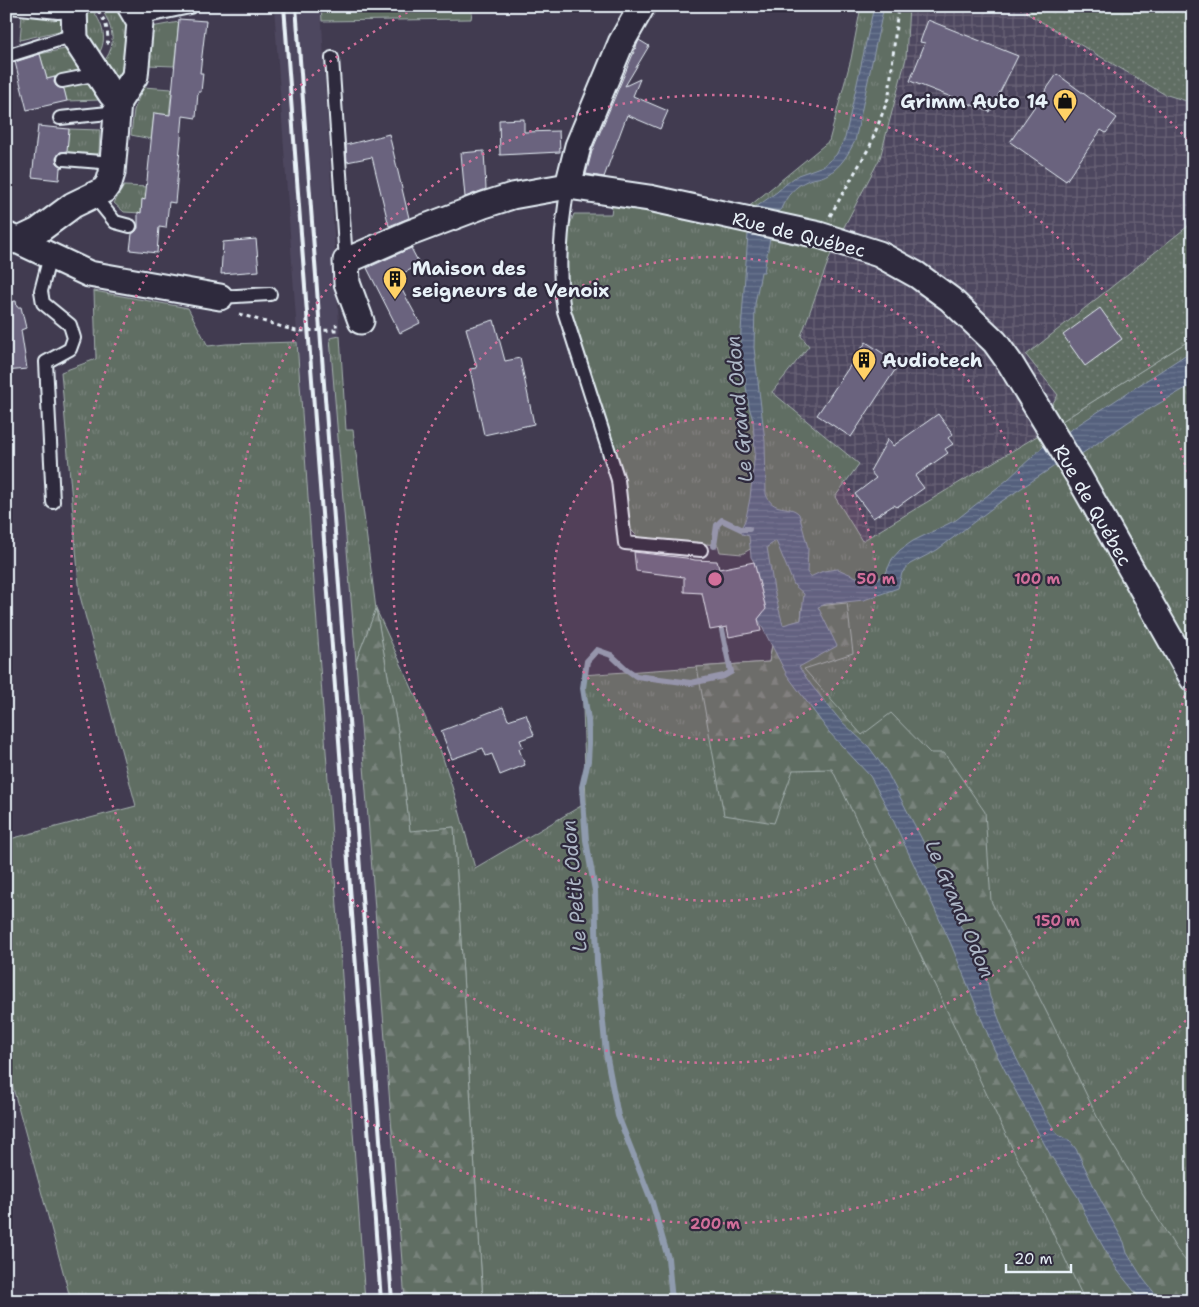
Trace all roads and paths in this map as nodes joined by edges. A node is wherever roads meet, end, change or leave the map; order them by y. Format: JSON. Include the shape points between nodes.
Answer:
{"nodes":[{"id":1,"x":642,"y":6,"type":"edge"},
{"id":2,"x":898,"y":6,"type":"edge"},
{"id":3,"x":10,"y":7,"type":"edge"},
{"id":4,"x":190,"y":7,"type":"edge"},
{"id":5,"x":134,"y":12,"type":"edge"},
{"id":6,"x":74,"y":17,"type":"edge"},
{"id":7,"x":10,"y":55,"type":"dead end"},
{"id":8,"x":332,"y":58,"type":"dead end"},
{"id":9,"x":98,"y":74,"type":"junction"},
{"id":10,"x":62,"y":81,"type":"dead end"},
{"id":11,"x":118,"y":107,"type":"junction"},
{"id":12,"x":60,"y":118,"type":"dead end"},
{"id":13,"x":64,"y":159,"type":"dead end"},
{"id":14,"x":113,"y":163,"type":"junction"},
{"id":15,"x":568,"y":186,"type":"junction"},
{"id":16,"x":94,"y":196,"type":"junction"},
{"id":17,"x":130,"y":226,"type":"dead end"},
{"id":18,"x":819,"y":235,"type":"junction"},
{"id":19,"x":12,"y":238,"type":"edge"},
{"id":20,"x":50,"y":256,"type":"junction"},
{"id":21,"x":346,"y":261,"type":"junction"},
{"id":22,"x":270,"y":294,"type":"dead end"},
{"id":23,"x":220,"y":297,"type":"junction"},
{"id":24,"x":361,"y":320,"type":"dead end"},
{"id":25,"x":337,"y":330,"type":"dead end"},
{"id":26,"x":53,"y":502,"type":"dead end"},
{"id":27,"x":701,"y":550,"type":"dead end"},
{"id":28,"x":1193,"y":679,"type":"edge"}],
"edges":[{"from":1,"to":15,"type":"street","via":[[621,43],[578,146]]},
{"from":2,"to":18,"type":"path","via":[[888,96],[870,146]]},
{"from":3,"to":6,"type":"lane"},
{"from":4,"to":5,"type":"lane"},
{"from":5,"to":11,"type":"street","via":[[140,28],[135,76]]},
{"from":6,"to":7,"type":"lane"},
{"from":6,"to":9,"type":"street","via":[[78,44]]},
{"from":8,"to":21,"type":"lane"},
{"from":9,"to":10,"type":"lane"},
{"from":9,"to":11,"type":"street"},
{"from":11,"to":12,"type":"lane"},
{"from":11,"to":14,"type":"street"},
{"from":13,"to":14,"type":"lane"},
{"from":14,"to":16,"type":"street","via":[[109,183]]},
{"from":15,"to":18,"type":"street","name":"Rue de Québec","via":[[649,198]]},
{"from":15,"to":21,"type":"street","name":"Rue de Québec","via":[[512,196],[484,205]]},
{"from":15,"to":27,"type":"lane","via":[[559,265],[560,290],[618,480],[625,543]]},
{"from":16,"to":17,"type":"lane","via":[[115,222]]},
{"from":16,"to":19,"type":"street","via":[[73,205],[38,231]]},
{"from":18,"to":28,"type":"street","name":"Rue de Québec","via":[[879,254],[917,275],[950,299],[995,342],[1078,476]]},
{"from":19,"to":20,"type":"street"},
{"from":20,"to":23,"type":"street","via":[[89,274]]},
{"from":20,"to":26,"type":"lane","via":[[41,291],[43,303],[70,325],[74,338],[70,349],[46,362]]},
{"from":21,"to":24,"type":"street","via":[[347,283]]},
{"from":22,"to":23,"type":"lane"},
{"from":23,"to":25,"type":"path","via":[[230,311],[296,331]]}]}
